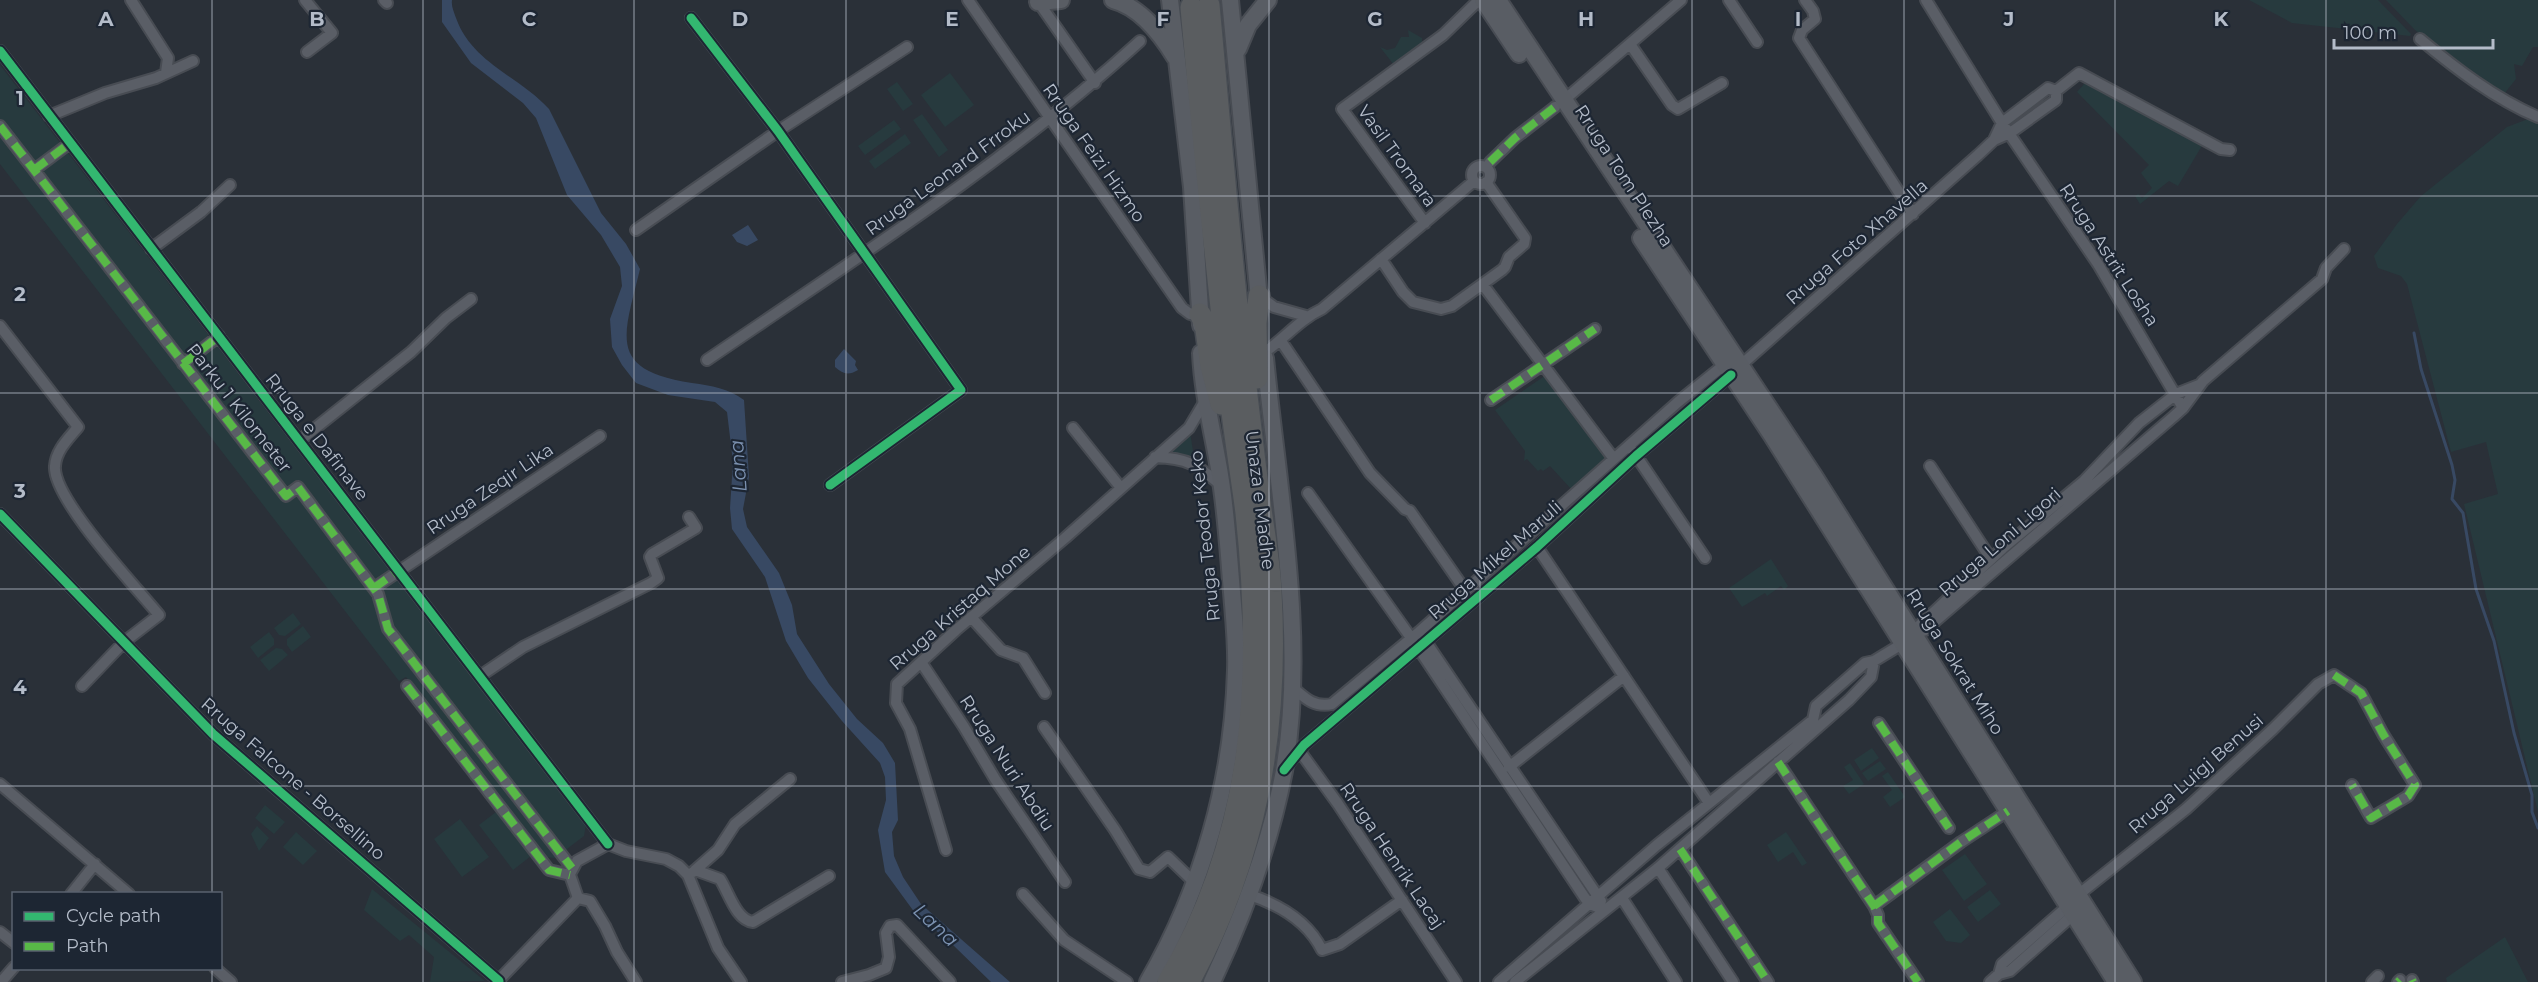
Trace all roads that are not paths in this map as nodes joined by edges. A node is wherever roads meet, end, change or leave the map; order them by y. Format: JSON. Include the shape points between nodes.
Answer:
{"nodes":[{"id":1,"x":131,"y":0,"type":"edge"},
{"id":2,"x":305,"y":0,"type":"edge"},
{"id":3,"x":968,"y":0,"type":"edge"},
{"id":4,"x":1061,"y":0,"type":"edge"},
{"id":5,"x":1113,"y":0,"type":"edge"},
{"id":6,"x":1170,"y":0,"type":"edge"},
{"id":7,"x":1230,"y":0,"type":"edge"},
{"id":8,"x":1268,"y":0,"type":"edge"},
{"id":9,"x":1481,"y":0,"type":"edge"},
{"id":10,"x":1498,"y":0,"type":"edge"},
{"id":11,"x":1681,"y":0,"type":"edge"},
{"id":12,"x":1729,"y":0,"type":"edge"},
{"id":13,"x":1805,"y":0,"type":"edge"},
{"id":14,"x":1926,"y":0,"type":"edge"},
{"id":15,"x":1037,"y":1,"type":"edge"},
{"id":16,"x":1200,"y":6,"type":"dead end"},
{"id":17,"x":691,"y":18,"type":"dead end"},
{"id":18,"x":2420,"y":39,"type":"dead end"},
{"id":19,"x":1140,"y":41,"type":"dead end"},
{"id":20,"x":1757,"y":42,"type":"dead end"},
{"id":21,"x":1630,"y":44,"type":"junction"},
{"id":22,"x":907,"y":47,"type":"dead end"},
{"id":23,"x":0,"y":51,"type":"edge"},
{"id":24,"x":307,"y":52,"type":"dead end"},
{"id":25,"x":1236,"y":53,"type":"junction"},
{"id":26,"x":1176,"y":58,"type":"junction"},
{"id":27,"x":193,"y":61,"type":"dead end"},
{"id":28,"x":166,"y":73,"type":"junction"},
{"id":29,"x":1095,"y":82,"type":"junction"},
{"id":30,"x":1722,"y":83,"type":"dead end"},
{"id":31,"x":2056,"y":91,"type":"junction"},
{"id":32,"x":1559,"y":104,"type":"junction"},
{"id":33,"x":49,"y":116,"type":"junction"},
{"id":34,"x":2538,"y":117,"type":"edge"},
{"id":35,"x":1052,"y":119,"type":"junction"},
{"id":36,"x":2002,"y":123,"type":"junction"},
{"id":37,"x":0,"y":126,"type":"edge"},
{"id":38,"x":778,"y":131,"type":"junction"},
{"id":39,"x":2010,"y":134,"type":"junction"},
{"id":40,"x":1994,"y":140,"type":"junction"},
{"id":41,"x":70,"y":143,"type":"junction"},
{"id":42,"x":2230,"y":150,"type":"dead end"},
{"id":43,"x":1490,"y":162,"type":"dead end"},
{"id":44,"x":34,"y":170,"type":"junction"},
{"id":45,"x":1474,"y":181,"type":"junction"},
{"id":46,"x":1486,"y":182,"type":"junction"},
{"id":47,"x":230,"y":185,"type":"dead end"},
{"id":48,"x":1913,"y":214,"type":"junction"},
{"id":49,"x":1425,"y":223,"type":"junction"},
{"id":50,"x":636,"y":230,"type":"dead end"},
{"id":51,"x":151,"y":249,"type":"junction"},
{"id":52,"x":2344,"y":249,"type":"dead end"},
{"id":53,"x":865,"y":253,"type":"junction"},
{"id":54,"x":1381,"y":260,"type":"junction"},
{"id":55,"x":1483,"y":285,"type":"junction"},
{"id":56,"x":1259,"y":296,"type":"junction"},
{"id":57,"x":471,"y":298,"type":"dead end"},
{"id":58,"x":1200,"y":314,"type":"junction"},
{"id":59,"x":1306,"y":316,"type":"junction"},
{"id":60,"x":0,"y":326,"type":"edge"},
{"id":61,"x":1595,"y":329,"type":"dead end"},
{"id":62,"x":219,"y":336,"type":"junction"},
{"id":63,"x":1281,"y":341,"type":"junction"},
{"id":64,"x":1265,"y":352,"type":"junction"},
{"id":65,"x":707,"y":360,"type":"dead end"},
{"id":66,"x":183,"y":364,"type":"junction"},
{"id":67,"x":1543,"y":365,"type":"junction"},
{"id":68,"x":1732,"y":366,"type":"junction"},
{"id":69,"x":2199,"y":384,"type":"junction"},
{"id":70,"x":2176,"y":394,"type":"junction"},
{"id":71,"x":1491,"y":400,"type":"dead end"},
{"id":72,"x":1205,"y":401,"type":"junction"},
{"id":73,"x":2183,"y":408,"type":"junction"},
{"id":74,"x":1073,"y":428,"type":"dead end"},
{"id":75,"x":600,"y":436,"type":"dead end"},
{"id":76,"x":299,"y":441,"type":"junction"},
{"id":77,"x":1629,"y":446,"type":"junction"},
{"id":78,"x":1636,"y":456,"type":"junction"},
{"id":79,"x":1155,"y":457,"type":"junction"},
{"id":80,"x":1614,"y":459,"type":"junction"},
{"id":81,"x":1930,"y":466,"type":"dead end"},
{"id":82,"x":830,"y":485,"type":"dead end"},
{"id":83,"x":1222,"y":486,"type":"junction"},
{"id":84,"x":1121,"y":488,"type":"junction"},
{"id":85,"x":1308,"y":493,"type":"dead end"},
{"id":86,"x":1254,"y":513,"type":"junction"},
{"id":87,"x":0,"y":514,"type":"edge"},
{"id":88,"x":689,"y":517,"type":"dead end"},
{"id":89,"x":1538,"y":547,"type":"junction"},
{"id":90,"x":1705,"y":558,"type":"dead end"},
{"id":91,"x":1990,"y":559,"type":"junction"},
{"id":92,"x":399,"y":570,"type":"junction"},
{"id":93,"x":374,"y":588,"type":"junction"},
{"id":94,"x":1465,"y":590,"type":"junction"},
{"id":95,"x":971,"y":617,"type":"junction"},
{"id":96,"x":1415,"y":635,"type":"junction"},
{"id":97,"x":1908,"y":639,"type":"junction"},
{"id":98,"x":124,"y":642,"type":"junction"},
{"id":99,"x":1423,"y":645,"type":"junction"},
{"id":100,"x":1874,"y":661,"type":"junction"},
{"id":101,"x":921,"y":662,"type":"junction"},
{"id":102,"x":480,"y":676,"type":"junction"},
{"id":103,"x":1624,"y":676,"type":"junction"},
{"id":104,"x":82,"y":686,"type":"dead end"},
{"id":105,"x":407,"y":686,"type":"dead end"},
{"id":106,"x":1291,"y":686,"type":"junction"},
{"id":107,"x":1045,"y":693,"type":"dead end"},
{"id":108,"x":1879,"y":723,"type":"dead end"},
{"id":109,"x":1044,"y":727,"type":"dead end"},
{"id":110,"x":1299,"y":750,"type":"junction"},
{"id":111,"x":1778,"y":762,"type":"junction"},
{"id":112,"x":1284,"y":770,"type":"junction"},
{"id":113,"x":1506,"y":771,"type":"junction"},
{"id":114,"x":790,"y":779,"type":"dead end"},
{"id":115,"x":0,"y":784,"type":"edge"},
{"id":116,"x":2352,"y":785,"type":"dead end"},
{"id":117,"x":1709,"y":803,"type":"junction"},
{"id":118,"x":2007,"y":811,"type":"junction"},
{"id":119,"x":1949,"y":828,"type":"dead end"},
{"id":120,"x":608,"y":844,"type":"junction"},
{"id":121,"x":1680,"y":849,"type":"junction"},
{"id":122,"x":946,"y":850,"type":"dead end"},
{"id":123,"x":95,"y":864,"type":"junction"},
{"id":124,"x":1658,"y":868,"type":"junction"},
{"id":125,"x":571,"y":872,"type":"junction"},
{"id":126,"x":691,"y":873,"type":"junction"},
{"id":127,"x":830,"y":876,"type":"dead end"},
{"id":128,"x":1065,"y":882,"type":"dead end"},
{"id":129,"x":1195,"y":883,"type":"junction"},
{"id":130,"x":73,"y":892,"type":"edge"},
{"id":131,"x":127,"y":892,"type":"edge"},
{"id":132,"x":1023,"y":894,"type":"dead end"},
{"id":133,"x":1250,"y":895,"type":"junction"},
{"id":134,"x":1599,"y":895,"type":"junction"},
{"id":135,"x":578,"y":898,"type":"junction"},
{"id":136,"x":1622,"y":898,"type":"junction"},
{"id":137,"x":1402,"y":900,"type":"junction"},
{"id":138,"x":1590,"y":904,"type":"junction"},
{"id":139,"x":2073,"y":905,"type":"junction"},
{"id":140,"x":1874,"y":906,"type":"junction"},
{"id":141,"x":1605,"y":910,"type":"junction"},
{"id":142,"x":0,"y":932,"type":"edge"},
{"id":143,"x":12,"y":941,"type":"edge"},
{"id":144,"x":12,"y":969,"type":"edge"},
{"id":145,"x":216,"y":970,"type":"edge"},
{"id":146,"x":498,"y":981,"type":"edge"},
{"id":147,"x":1,"y":982,"type":"edge"},
{"id":148,"x":231,"y":982,"type":"edge"},
{"id":149,"x":636,"y":982,"type":"edge"},
{"id":150,"x":741,"y":982,"type":"edge"},
{"id":151,"x":842,"y":982,"type":"edge"},
{"id":152,"x":950,"y":982,"type":"edge"},
{"id":153,"x":1127,"y":982,"type":"edge"},
{"id":154,"x":1148,"y":982,"type":"edge"},
{"id":155,"x":1168,"y":982,"type":"edge"},
{"id":156,"x":1189,"y":982,"type":"edge"},
{"id":157,"x":1212,"y":982,"type":"edge"},
{"id":158,"x":1456,"y":982,"type":"edge"},
{"id":159,"x":1499,"y":982,"type":"edge"},
{"id":160,"x":1515,"y":982,"type":"edge"},
{"id":161,"x":1676,"y":982,"type":"edge"},
{"id":162,"x":1733,"y":982,"type":"edge"},
{"id":163,"x":1768,"y":982,"type":"edge"},
{"id":164,"x":1918,"y":982,"type":"edge"},
{"id":165,"x":1990,"y":982,"type":"edge"},
{"id":166,"x":2116,"y":982,"type":"edge"},
{"id":167,"x":2133,"y":982,"type":"edge"}],
"edges":[{"from":1,"to":28,"type":"street","via":[[168,58]]},
{"from":2,"to":24,"type":"street","via":[[332,33]]},
{"from":3,"to":35,"type":"street","name":"Rruga Feizi Hizmo"},
{"from":4,"to":15,"type":"main road"},
{"from":5,"to":26,"type":"main road","via":[[1122,2],[1147,21]]},
{"from":6,"to":26,"type":"main road","name":"Rruga Teodor Keko"},
{"from":7,"to":25,"type":"main road"},
{"from":8,"to":25,"type":"main road","via":[[1248,25]]},
{"from":9,"to":32,"type":"main road","name":"Rruga Tom Plezha"},
{"from":9,"to":49,"type":"street","name":"Vasil Tromara","via":[[1443,34],[1342,108]]},
{"from":10,"to":32,"type":"main road","name":"Rruga Tom Plezha"},
{"from":11,"to":21,"type":"street"},
{"from":12,"to":20,"type":"street"},
{"from":13,"to":48,"type":"street","via":[[1815,19],[1799,33],[1799,38]]},
{"from":14,"to":36,"type":"street","name":"Rruga Astrit Losha"},
{"from":15,"to":29,"type":"street"},
{"from":16,"to":86,"type":"highway","name":"Unaza e Madhe","via":[[1232,411]]},
{"from":17,"to":38,"type":"street"},
{"from":18,"to":34,"type":"street","via":[[2484,86]]},
{"from":19,"to":29,"type":"street","name":"Rruga Leonard Frroku"},
{"from":21,"to":30,"type":"street","via":[[1678,109]]},
{"from":21,"to":32,"type":"street"},
{"from":22,"to":38,"type":"street"},
{"from":23,"to":33,"type":"street","name":"Rruga e Dafinave"},
{"from":25,"to":56,"type":"main road"},
{"from":26,"to":58,"type":"main road","name":"Rruga Teodor Keko","via":[[1192,187]]},
{"from":27,"to":28,"type":"street"},
{"from":28,"to":33,"type":"street"},
{"from":29,"to":35,"type":"street","name":"Rruga Leonard Frroku"},
{"from":31,"to":36,"type":"street","via":[[2048,88]]},
{"from":31,"to":39,"type":"street","via":[[2056,99]]},
{"from":31,"to":42,"type":"street","via":[[2079,73],[2221,149]]},
{"from":32,"to":43,"type":"street"},
{"from":32,"to":68,"type":"main road","name":"Rruga Tom Plezha"},
{"from":33,"to":41,"type":"street","name":"Rruga e Dafinave"},
{"from":35,"to":53,"type":"street","name":"Rruga Leonard Frroku"},
{"from":35,"to":58,"type":"street","name":"Rruga Feizi Hizmo","via":[[1182,308],[1190,314]]},
{"from":36,"to":39,"type":"street","name":"Rruga Astrit Losha"},
{"from":36,"to":40,"type":"street"},
{"from":37,"to":44,"type":"street","name":"Parku 1 Kilometer"},
{"from":38,"to":50,"type":"street"},
{"from":38,"to":53,"type":"street"},
{"from":39,"to":40,"type":"street"},
{"from":39,"to":70,"type":"street","name":"Rruga Astrit Losha","via":[[2098,264]]},
{"from":40,"to":48,"type":"street","name":"Rruga Foto Xhavella"},
{"from":41,"to":44,"type":"street"},
{"from":41,"to":51,"type":"street","name":"Rruga e Dafinave"},
{"from":44,"to":66,"type":"street","name":"Parku 1 Kilometer"},
{"from":45,"to":46,"type":"street"},
{"from":45,"to":46,"type":"street","via":[[1472,173],[1480,165],[1489,171]]},
{"from":45,"to":49,"type":"street"},
{"from":46,"to":55,"type":"street","via":[[1525,238],[1505,267]]},
{"from":47,"to":51,"type":"street"},
{"from":48,"to":68,"type":"street","name":"Rruga Foto Xhavella"},
{"from":49,"to":54,"type":"street"},
{"from":51,"to":62,"type":"street","name":"Rruga e Dafinave"},
{"from":52,"to":69,"type":"street","name":"Rruga Loni Ligori","via":[[2326,268],[2322,279]]},
{"from":53,"to":65,"type":"street","name":"Rruga Leonard Frroku"},
{"from":53,"to":82,"type":"street","via":[[961,390]]},
{"from":54,"to":55,"type":"street","via":[[1402,292],[1422,306],[1452,306]]},
{"from":54,"to":59,"type":"street","via":[[1322,309]]},
{"from":55,"to":67,"type":"street"},
{"from":56,"to":59,"type":"street","via":[[1274,307]]},
{"from":56,"to":64,"type":"main road"},
{"from":56,"to":86,"type":"highway","via":[[1257,378],[1266,496]]},
{"from":57,"to":76,"type":"street","via":[[411,352]]},
{"from":58,"to":72,"type":"main road","name":"Rruga Teodor Keko"},
{"from":58,"to":86,"type":"highway","via":[[1223,413],[1236,499]]},
{"from":59,"to":63,"type":"street"},
{"from":60,"to":98,"type":"street","via":[[78,427],[59,451],[55,465],[59,487],[93,536],[159,615]]},
{"from":61,"to":67,"type":"street"},
{"from":62,"to":66,"type":"street"},
{"from":62,"to":76,"type":"street","name":"Rruga e Dafinave"},
{"from":63,"to":64,"type":"street"},
{"from":63,"to":94,"type":"street","via":[[1370,473],[1410,511]]},
{"from":64,"to":106,"type":"main road","via":[[1286,540]]},
{"from":66,"to":93,"type":"street","name":"Parku 1 Kilometer","via":[[286,496],[298,487]]},
{"from":67,"to":71,"type":"street"},
{"from":67,"to":80,"type":"street"},
{"from":68,"to":77,"type":"street","name":"Rruga Mikel Maruli","via":[[1678,402]]},
{"from":68,"to":78,"type":"street","name":"Rruga Mikel Maruli"},
{"from":68,"to":97,"type":"main road","name":"Rruga Sokrat Miho","via":[[1770,434]]},
{"from":69,"to":70,"type":"street","name":"Rruga Loni Ligori"},
{"from":69,"to":73,"type":"street","name":"Rruga Loni Ligori"},
{"from":70,"to":73,"type":"street","name":"Rruga Astrit Losha"},
{"from":70,"to":91,"type":"street","name":"Rruga Loni Ligori","via":[[2139,423],[2084,481]]},
{"from":72,"to":79,"type":"street","name":"Rruga Kristaq Mone","via":[[1189,429]]},
{"from":72,"to":83,"type":"main road","name":"Rruga Teodor Keko"},
{"from":73,"to":97,"type":"street","name":"Rruga Loni Ligori","via":[[1925,630]]},
{"from":74,"to":84,"type":"street"},
{"from":75,"to":92,"type":"street","name":"Rruga Zeqir Lika"},
{"from":76,"to":92,"type":"street","name":"Rruga e Dafinave"},
{"from":77,"to":78,"type":"street"},
{"from":77,"to":80,"type":"street","name":"Rruga Mikel Maruli"},
{"from":78,"to":89,"type":"street","name":"Rruga Mikel Maruli"},
{"from":78,"to":90,"type":"street"},
{"from":79,"to":83,"type":"street","via":[[1194,463]]},
{"from":79,"to":84,"type":"street","name":"Rruga Kristaq Mone"},
{"from":80,"to":94,"type":"street","name":"Rruga Mikel Maruli"},
{"from":81,"to":91,"type":"street"},
{"from":83,"to":129,"type":"main road","name":"Rruga Teodor Keko","via":[[1236,667],[1233,718],[1221,793]]},
{"from":84,"to":95,"type":"street","name":"Rruga Kristaq Mone"},
{"from":85,"to":96,"type":"street"},
{"from":86,"to":155,"type":"highway","name":"Unaza e Madhe","via":[[1254,671],[1247,763],[1236,819],[1216,883]]},
{"from":86,"to":156,"type":"highway","name":"Unaza e Madhe","via":[[1271,590],[1272,692],[1263,769],[1253,821],[1233,888]]},
{"from":87,"to":98,"type":"street","name":"Rruga Falcone - Borsellino"},
{"from":88,"to":102,"type":"street","via":[[696,528],[650,557],[658,578],[523,647]]},
{"from":89,"to":99,"type":"street","name":"Rruga Mikel Maruli"},
{"from":89,"to":103,"type":"street","name":"Rruga Mikel Maruli"},
{"from":91,"to":97,"type":"street","name":"Rruga Loni Ligori"},
{"from":92,"to":93,"type":"street","name":"Rruga Zeqir Lika"},
{"from":92,"to":102,"type":"street","name":"Rruga e Dafinave"},
{"from":93,"to":125,"type":"street","name":"Parku 1 Kilometer","via":[[388,629]]},
{"from":94,"to":96,"type":"street","name":"Rruga Mikel Maruli"},
{"from":95,"to":101,"type":"street","name":"Rruga Kristaq Mone"},
{"from":95,"to":107,"type":"street","via":[[1001,650],[1023,658]]},
{"from":96,"to":99,"type":"street"},
{"from":96,"to":106,"type":"street","name":"Rruga Mikel Maruli","via":[[1332,704],[1313,704]]},
{"from":97,"to":100,"type":"street","name":"Rruga Loni Ligori"},
{"from":97,"to":118,"type":"main road","name":"Rruga Sokrat Miho"},
{"from":97,"to":139,"type":"main road","name":"Rruga Sokrat Miho"},
{"from":98,"to":104,"type":"street"},
{"from":98,"to":146,"type":"street","name":"Rruga Falcone - Borsellino","via":[[213,734]]},
{"from":99,"to":110,"type":"street","name":"Rruga Mikel Maruli"},
{"from":99,"to":113,"type":"street"},
{"from":100,"to":111,"type":"street","via":[[1871,677]]},
{"from":100,"to":117,"type":"street","name":"Rruga Loni Ligori","via":[[1865,663],[1816,706],[1813,720]]},
{"from":101,"to":122,"type":"street","name":"Rruga Kristaq Mone","via":[[897,684],[896,703],[910,729]]},
{"from":101,"to":128,"type":"street","name":"Rruga Nuri Abdiu"},
{"from":102,"to":120,"type":"street","name":"Rruga e Dafinave"},
{"from":103,"to":113,"type":"street"},
{"from":103,"to":117,"type":"street","name":"Rruga Mikel Maruli"},
{"from":105,"to":125,"type":"street","via":[[549,870]]},
{"from":106,"to":112,"type":"main road"},
{"from":108,"to":119,"type":"street"},
{"from":109,"to":129,"type":"street","via":[[1139,869],[1150,872],[1168,858]]},
{"from":110,"to":112,"type":"street","name":"Rruga Mikel Maruli"},
{"from":110,"to":137,"type":"street","name":"Rruga Henrik Lacaj"},
{"from":111,"to":121,"type":"street"},
{"from":111,"to":140,"type":"street"},
{"from":112,"to":133,"type":"main road"},
{"from":113,"to":134,"type":"street"},
{"from":113,"to":138,"type":"street"},
{"from":114,"to":126,"type":"street","via":[[735,824],[718,850]]},
{"from":115,"to":123,"type":"street"},
{"from":116,"to":139,"type":"street","name":"Rruga Luigj Benusi","via":[[2371,818],[2408,796],[2415,785],[2361,693],[2334,675],[2318,684],[2186,808]]},
{"from":117,"to":134,"type":"street","name":"Rruga Loni Ligori"},
{"from":118,"to":139,"type":"main road","name":"Rruga Sokrat Miho"},
{"from":118,"to":140,"type":"street"},
{"from":120,"to":125,"type":"street","via":[[584,856]]},
{"from":120,"to":126,"type":"street","via":[[666,859]]},
{"from":121,"to":124,"type":"street"},
{"from":121,"to":163,"type":"street"},
{"from":123,"to":130,"type":"street"},
{"from":123,"to":131,"type":"street"},
{"from":124,"to":136,"type":"street"},
{"from":124,"to":162,"type":"street"},
{"from":125,"to":135,"type":"street","name":"Parku 1 Kilometer"},
{"from":126,"to":127,"type":"street","via":[[720,879],[740,915],[753,922]]},
{"from":126,"to":150,"type":"street","via":[[718,948]]},
{"from":129,"to":154,"type":"main road","name":"Rruga Teodor Keko"},
{"from":132,"to":153,"type":"street","via":[[1064,940]]},
{"from":133,"to":137,"type":"street","via":[[1294,917],[1315,936],[1322,950],[1341,944]]},
{"from":133,"to":157,"type":"main road"},
{"from":134,"to":138,"type":"street","name":"Rruga Loni Ligori"},
{"from":134,"to":141,"type":"street"},
{"from":135,"to":146,"type":"street"},
{"from":135,"to":149,"type":"street","via":[[590,901]]},
{"from":136,"to":141,"type":"street"},
{"from":136,"to":161,"type":"street"},
{"from":137,"to":158,"type":"street","name":"Rruga Henrik Lacaj"},
{"from":138,"to":141,"type":"street"},
{"from":138,"to":159,"type":"street","name":"Rruga Loni Ligori"},
{"from":139,"to":165,"type":"street","name":"Rruga Luigj Benusi","via":[[2002,964],[1999,974]]},
{"from":139,"to":166,"type":"main road","name":"Rruga Sokrat Miho"},
{"from":139,"to":167,"type":"main road","name":"Rruga Sokrat Miho"},
{"from":140,"to":164,"type":"street","via":[[1878,923]]},
{"from":141,"to":160,"type":"street"},
{"from":142,"to":143,"type":"street"},
{"from":144,"to":147,"type":"street"},
{"from":145,"to":148,"type":"street"},
{"from":151,"to":152,"type":"street","via":[[886,968],[886,933],[890,926],[897,925]]}]}
